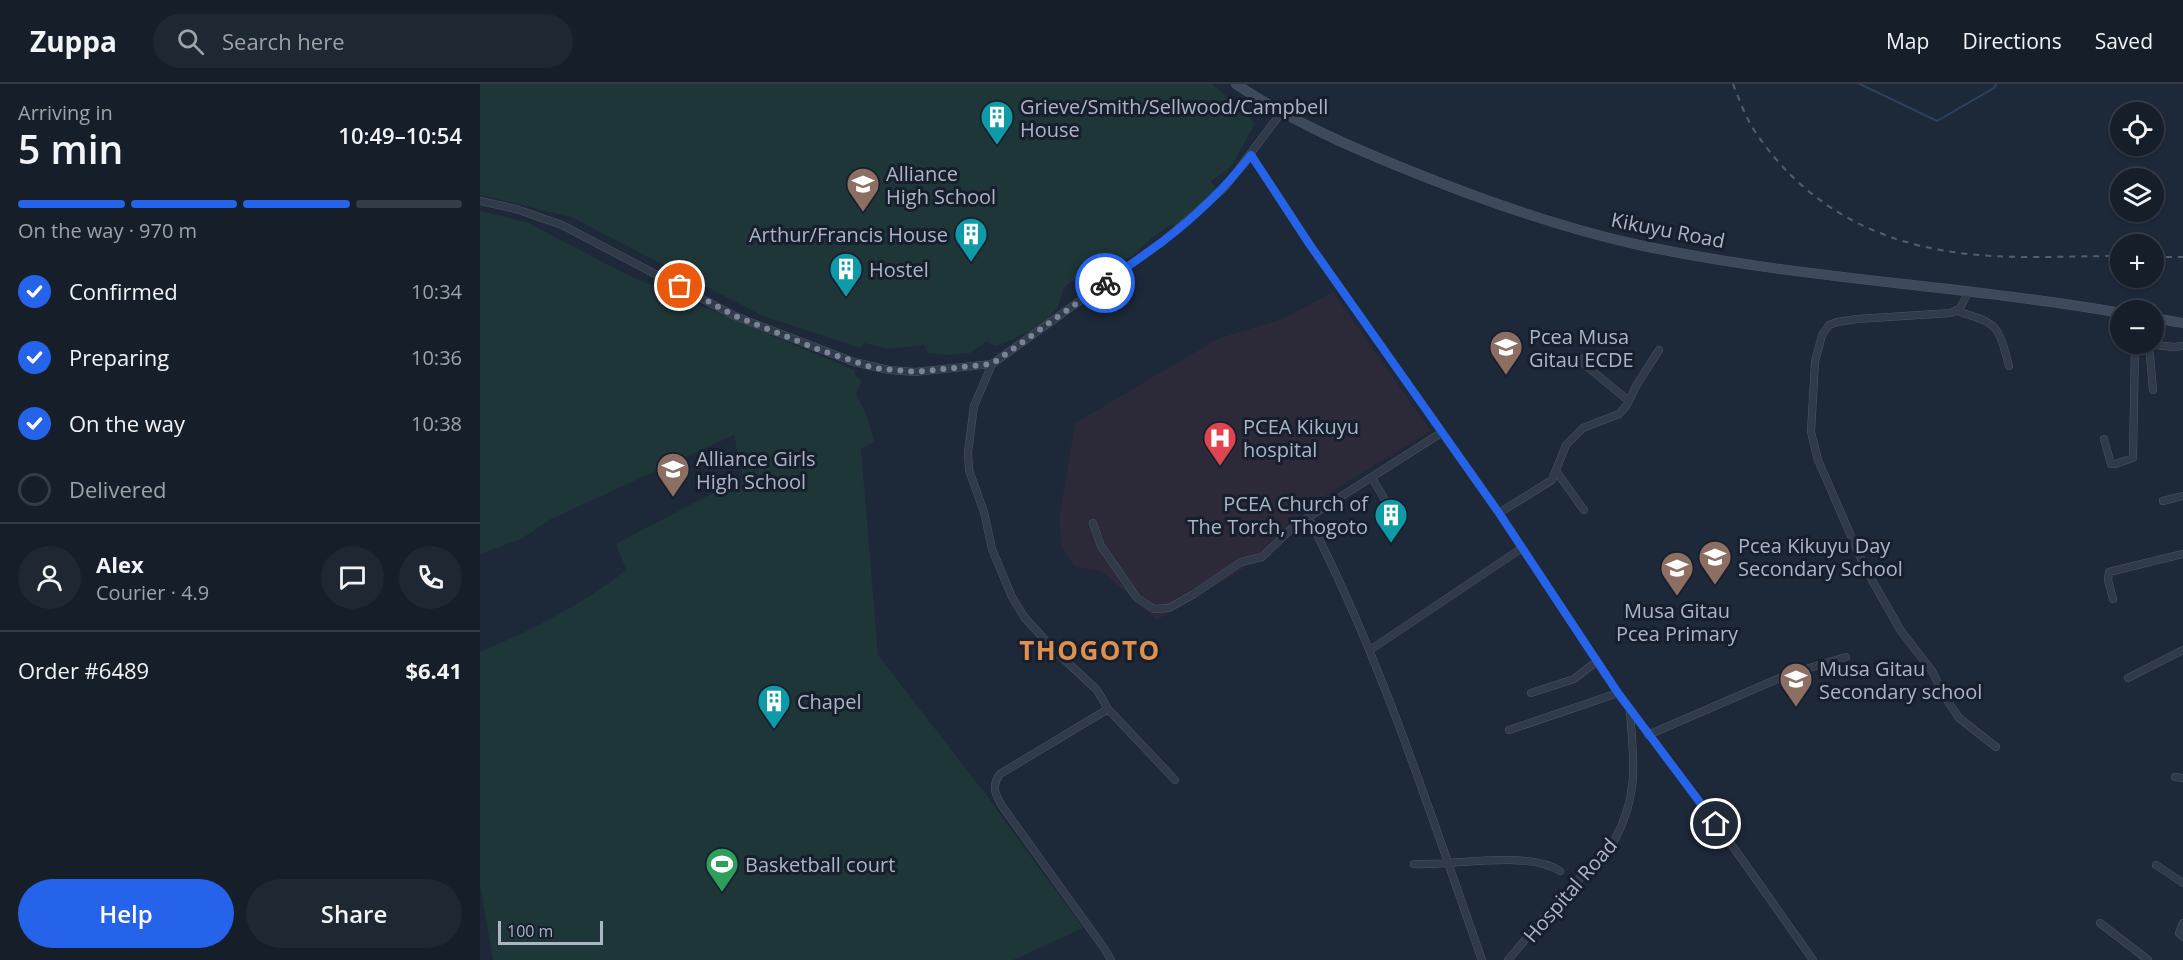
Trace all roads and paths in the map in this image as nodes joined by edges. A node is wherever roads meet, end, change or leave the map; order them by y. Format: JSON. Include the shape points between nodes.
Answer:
{"nodes":[{"id":1,"x":1236,"y":84,"type":"edge"},
{"id":2,"x":1281,"y":112,"type":"junction"},
{"id":3,"x":1251,"y":155,"type":"junction"},
{"id":4,"x":480,"y":201,"type":"edge"},
{"id":5,"x":1969,"y":291,"type":"junction"},
{"id":6,"x":1957,"y":311,"type":"junction"},
{"id":7,"x":2110,"y":311,"type":"edge"},
{"id":8,"x":2164,"y":320,"type":"edge"},
{"id":9,"x":2183,"y":323,"type":"edge"},
{"id":10,"x":2164,"y":346,"type":"edge"},
{"id":11,"x":2183,"y":346,"type":"edge"},
{"id":12,"x":1659,"y":350,"type":"dead end"},
{"id":13,"x":2135,"y":354,"type":"edge"},
{"id":14,"x":2148,"y":354,"type":"edge"},
{"id":15,"x":1584,"y":358,"type":"dead end"},
{"id":16,"x":992,"y":364,"type":"junction"},
{"id":17,"x":2009,"y":366,"type":"dead end"},
{"id":18,"x":2153,"y":390,"type":"dead end"},
{"id":19,"x":1629,"y":401,"type":"junction"},
{"id":20,"x":1441,"y":433,"type":"junction"},
{"id":21,"x":2104,"y":439,"type":"dead end"},
{"id":22,"x":1556,"y":471,"type":"junction"},
{"id":23,"x":1372,"y":478,"type":"junction"},
{"id":24,"x":2183,"y":496,"type":"edge"},
{"id":25,"x":2163,"y":501,"type":"dead end"},
{"id":26,"x":1584,"y":510,"type":"dead end"},
{"id":27,"x":1499,"y":513,"type":"junction"},
{"id":28,"x":1394,"y":514,"type":"dead end"},
{"id":29,"x":1308,"y":517,"type":"junction"},
{"id":30,"x":1093,"y":523,"type":"dead end"},
{"id":31,"x":1522,"y":548,"type":"junction"},
{"id":32,"x":2183,"y":554,"type":"edge"},
{"id":33,"x":2114,"y":599,"type":"dead end"},
{"id":34,"x":1371,"y":650,"type":"junction"},
{"id":35,"x":2183,"y":650,"type":"edge"},
{"id":36,"x":1845,"y":657,"type":"dead end"},
{"id":37,"x":1597,"y":661,"type":"junction"},
{"id":38,"x":2128,"y":678,"type":"dead end"},
{"id":39,"x":1531,"y":693,"type":"dead end"},
{"id":40,"x":1618,"y":693,"type":"junction"},
{"id":41,"x":1108,"y":709,"type":"junction"},
{"id":42,"x":1630,"y":709,"type":"junction"},
{"id":43,"x":1509,"y":730,"type":"dead end"},
{"id":44,"x":1648,"y":735,"type":"junction"},
{"id":45,"x":1996,"y":747,"type":"dead end"},
{"id":46,"x":1174,"y":780,"type":"dead end"},
{"id":47,"x":1414,"y":864,"type":"dead end"},
{"id":48,"x":1448,"y":864,"type":"junction"},
{"id":49,"x":2156,"y":865,"type":"dead end"},
{"id":50,"x":1560,"y":871,"type":"dead end"},
{"id":51,"x":2183,"y":883,"type":"edge"},
{"id":52,"x":2100,"y":923,"type":"dead end"},
{"id":53,"x":2183,"y":923,"type":"edge"},
{"id":54,"x":2183,"y":937,"type":"edge"},
{"id":55,"x":1111,"y":960,"type":"edge"},
{"id":56,"x":1482,"y":960,"type":"edge"},
{"id":57,"x":1508,"y":960,"type":"edge"},
{"id":58,"x":1813,"y":960,"type":"edge"},
{"id":59,"x":2148,"y":960,"type":"edge"}],
"edges":[{"from":1,"to":2,"type":"main road","name":"Kikuyu Road"},
{"from":2,"to":3,"type":"street"},
{"from":2,"to":5,"type":"main road","name":"Kikuyu Road","via":[[1385,161],[1514,210],[1589,233],[1711,258]]},
{"from":3,"to":16,"type":"street","via":[[1226,186],[1163,241]]},
{"from":3,"to":20,"type":"street"},
{"from":4,"to":16,"type":"street","via":[[562,225],[735,316],[854,362],[915,372]]},
{"from":5,"to":6,"type":"street"},
{"from":5,"to":7,"type":"main road","name":"Kikuyu Road"},
{"from":6,"to":17,"type":"street","via":[[1992,324],[2001,337]]},
{"from":6,"to":45,"type":"street","via":[[1829,325],[1822,335],[1815,362],[1812,432],[1818,460],[1865,568],[1901,632],[1932,671],[1959,718]]},
{"from":8,"to":9,"type":"main road"},
{"from":10,"to":11,"type":"street"},
{"from":12,"to":19,"type":"street"},
{"from":13,"to":21,"type":"street","via":[[2134,457],[2111,464]]},
{"from":14,"to":18,"type":"street"},
{"from":15,"to":19,"type":"street","via":[[1585,365]]},
{"from":16,"to":41,"type":"street","via":[[974,406],[968,452],[969,471],[992,549],[1025,618],[1097,690]]},
{"from":19,"to":22,"type":"street","via":[[1614,417],[1583,428],[1566,445]]},
{"from":20,"to":23,"type":"street"},
{"from":20,"to":27,"type":"street"},
{"from":22,"to":26,"type":"street"},
{"from":22,"to":27,"type":"street","via":[[1544,486]]},
{"from":23,"to":28,"type":"street"},
{"from":23,"to":29,"type":"street"},
{"from":24,"to":25,"type":"street"},
{"from":27,"to":31,"type":"street"},
{"from":29,"to":30,"type":"street","via":[[1262,557],[1242,562],[1194,594],[1161,610],[1137,598],[1101,546]]},
{"from":29,"to":34,"type":"street"},
{"from":31,"to":34,"type":"street"},
{"from":31,"to":37,"type":"street"},
{"from":32,"to":33,"type":"street","via":[[2109,572]]},
{"from":34,"to":48,"type":"street"},
{"from":35,"to":38,"type":"street"},
{"from":36,"to":44,"type":"street","via":[[1789,674]]},
{"from":37,"to":39,"type":"street","via":[[1574,679]]},
{"from":37,"to":40,"type":"street"},
{"from":40,"to":42,"type":"street"},
{"from":40,"to":43,"type":"street"},
{"from":41,"to":46,"type":"street"},
{"from":41,"to":55,"type":"street","via":[[1000,774],[994,788],[1002,806]]},
{"from":42,"to":44,"type":"street"},
{"from":42,"to":57,"type":"street","name":"Hospital Road","via":[[1633,788],[1621,830]]},
{"from":44,"to":58,"type":"street"},
{"from":47,"to":48,"type":"street"},
{"from":48,"to":50,"type":"street","via":[[1502,860],[1543,864]]},
{"from":48,"to":56,"type":"street"},
{"from":49,"to":51,"type":"street"},
{"from":52,"to":59,"type":"street"},
{"from":53,"to":54,"type":"street","via":[[2179,933]]}]}
